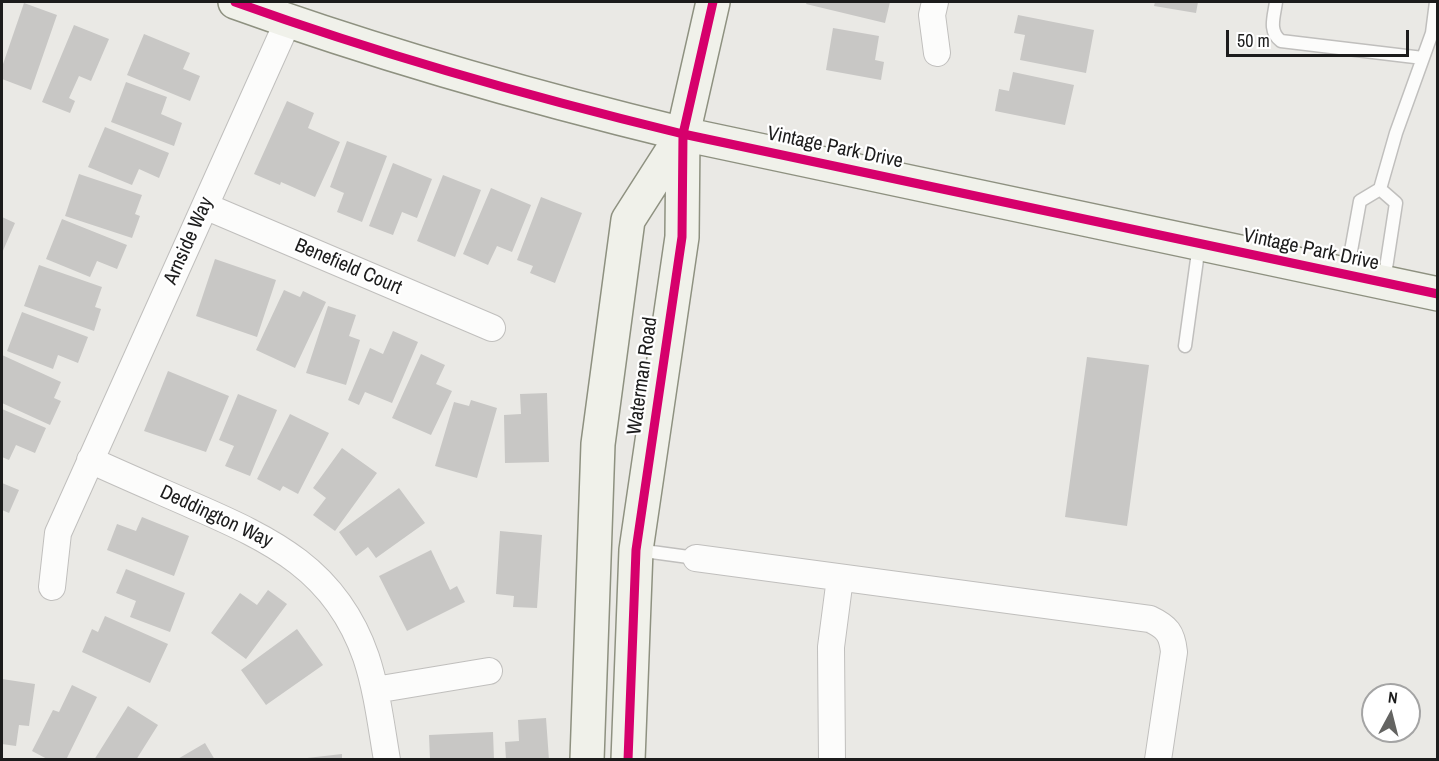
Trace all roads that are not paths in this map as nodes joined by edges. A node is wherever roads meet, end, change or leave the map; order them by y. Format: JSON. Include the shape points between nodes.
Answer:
{"nodes":[{"id":1,"x":235,"y":2,"type":"edge"},
{"id":2,"x":713,"y":2,"type":"edge"},
{"id":3,"x":935,"y":2,"type":"edge"},
{"id":4,"x":1276,"y":2,"type":"edge"},
{"id":5,"x":1436,"y":2,"type":"edge"},
{"id":6,"x":288,"y":21,"type":"junction"},
{"id":7,"x":937,"y":53,"type":"dead end"},
{"id":8,"x":1423,"y":58,"type":"junction"},
{"id":9,"x":683,"y":134,"type":"junction"},
{"id":10,"x":1380,"y":189,"type":"junction"},
{"id":11,"x":205,"y":206,"type":"junction"},
{"id":12,"x":1199,"y":244,"type":"junction"},
{"id":13,"x":1346,"y":275,"type":"junction"},
{"id":14,"x":1383,"y":283,"type":"junction"},
{"id":15,"x":1437,"y":294,"type":"edge"},
{"id":16,"x":492,"y":328,"type":"dead end"},
{"id":17,"x":1185,"y":346,"type":"dead end"},
{"id":18,"x":90,"y":460,"type":"junction"},
{"id":19,"x":636,"y":550,"type":"junction"},
{"id":20,"x":696,"y":558,"type":"joint"},
{"id":21,"x":840,"y":578,"type":"junction"},
{"id":22,"x":52,"y":587,"type":"dead end"},
{"id":23,"x":489,"y":671,"type":"dead end"},
{"id":24,"x":375,"y":690,"type":"junction"},
{"id":25,"x":387,"y":759,"type":"edge"},
{"id":26,"x":587,"y":759,"type":"edge"},
{"id":27,"x":628,"y":759,"type":"edge"},
{"id":28,"x":832,"y":759,"type":"edge"},
{"id":29,"x":1158,"y":759,"type":"edge"}],
"edges":[{"from":1,"to":6,"type":"street","name":"Vintage Park Drive"},
{"from":2,"to":9,"type":"street","name":"Waterman Road"},
{"from":3,"to":7,"type":"street","via":[[932,15]]},
{"from":4,"to":8,"type":"lane","via":[[1272,29],[1281,42]]},
{"from":5,"to":8,"type":"lane","via":[[1432,33]]},
{"from":6,"to":9,"type":"street","name":"Vintage Park Drive","via":[[496,86]]},
{"from":6,"to":11,"type":"street","name":"Arnside Way"},
{"from":8,"to":10,"type":"lane"},
{"from":9,"to":12,"type":"street","name":"Vintage Park Drive"},
{"from":9,"to":19,"type":"street","name":"Waterman Road","via":[[682,237]]},
{"from":9,"to":26,"type":"street","name":"Waterman Road","via":[[628,220],[598,444]]},
{"from":10,"to":13,"type":"lane","via":[[1360,201]]},
{"from":10,"to":14,"type":"lane","via":[[1396,202]]},
{"from":11,"to":16,"type":"street","name":"Benefield Court"},
{"from":11,"to":18,"type":"street","name":"Arnside Way"},
{"from":12,"to":13,"type":"street","name":"Vintage Park Drive"},
{"from":12,"to":17,"type":"lane"},
{"from":13,"to":14,"type":"street","name":"Vintage Park Drive"},
{"from":14,"to":15,"type":"street","name":"Vintage Park Drive"},
{"from":18,"to":22,"type":"street","name":"Arnside Way","via":[[58,532]]},
{"from":18,"to":24,"type":"street","name":"Deddington Way","via":[[260,535],[287,552],[316,577],[353,627]]},
{"from":19,"to":20,"type":"lane"},
{"from":19,"to":27,"type":"street","name":"Waterman Road"},
{"from":20,"to":21,"type":"street"},
{"from":21,"to":28,"type":"street","via":[[831,647]]},
{"from":21,"to":29,"type":"street","via":[[1150,619],[1165,626],[1173,637],[1174,652]]},
{"from":23,"to":24,"type":"street"},
{"from":24,"to":25,"type":"street","name":"Deddington Way"}]}
